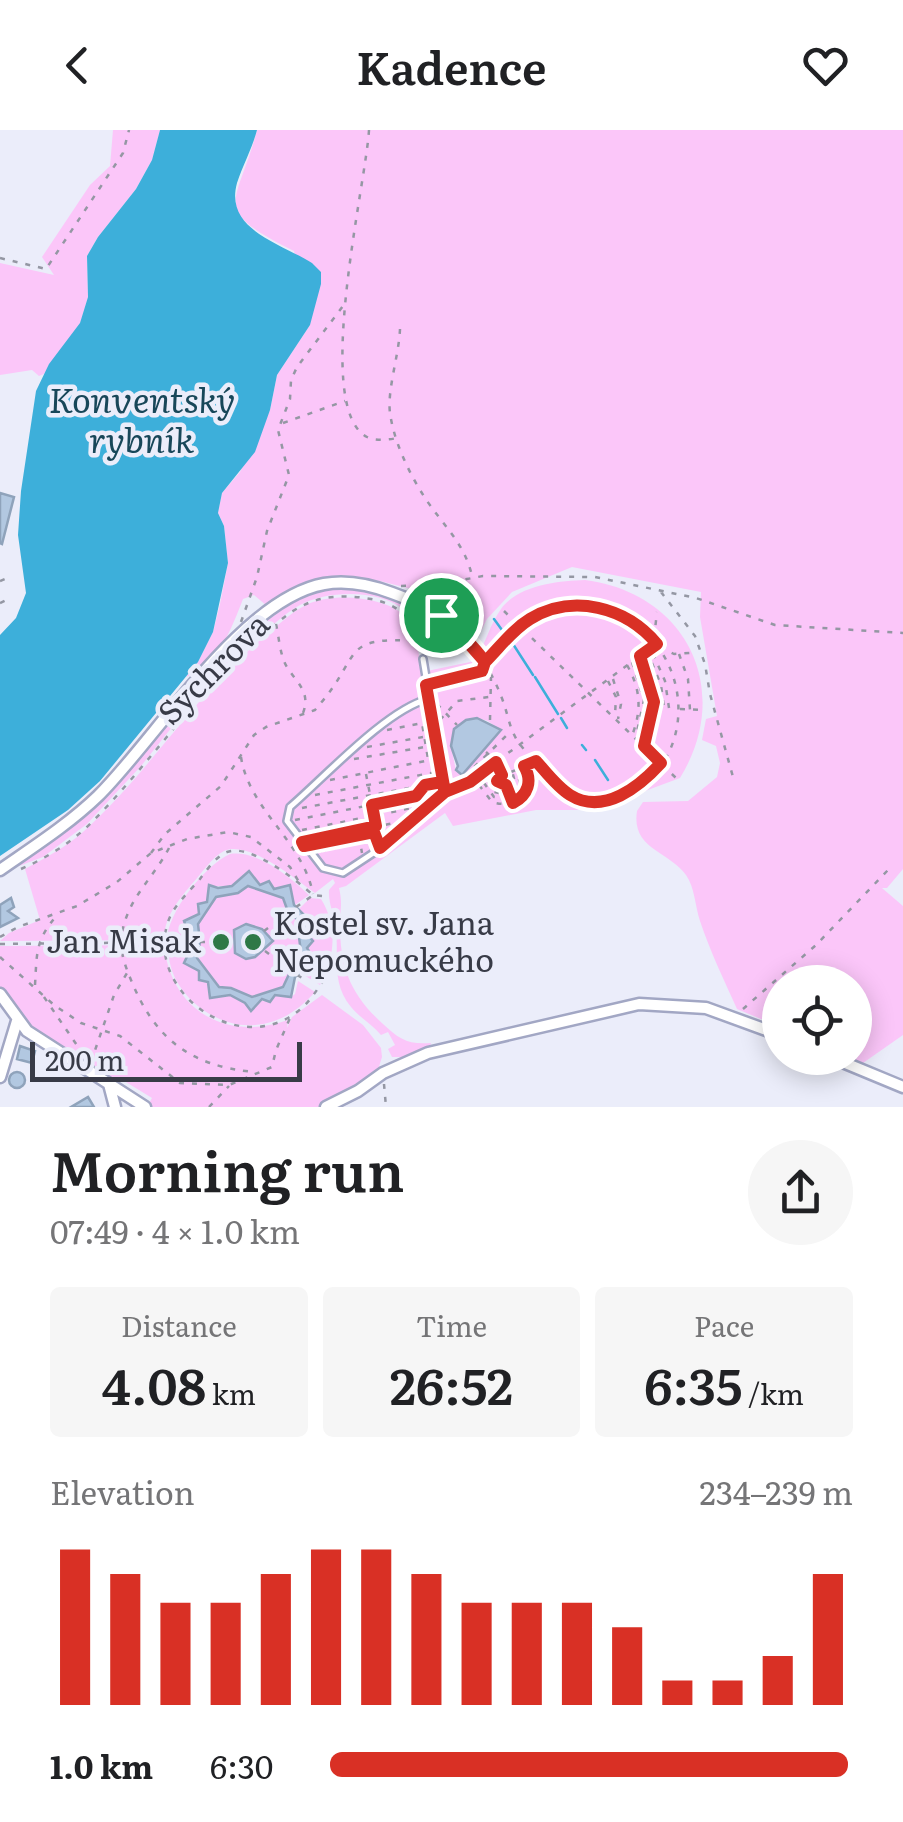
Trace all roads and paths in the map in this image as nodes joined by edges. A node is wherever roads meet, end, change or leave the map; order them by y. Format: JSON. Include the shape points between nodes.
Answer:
{"nodes":[{"id":1,"x":369,"y":130,"type":"edge"},
{"id":2,"x":129,"y":132,"type":"edge"},
{"id":3,"x":0,"y":258,"type":"edge"},
{"id":4,"x":343,"y":306,"type":"junction"},
{"id":5,"x":400,"y":329,"type":"dead end"},
{"id":6,"x":347,"y":400,"type":"junction"},
{"id":7,"x":280,"y":425,"type":"junction"},
{"id":8,"x":397,"y":438,"type":"junction"},
{"id":9,"x":473,"y":577,"type":"junction"},
{"id":10,"x":8,"y":578,"type":"dead end"},
{"id":11,"x":0,"y":581,"type":"edge"},
{"id":12,"x":380,"y":588,"type":"junction"},
{"id":13,"x":660,"y":590,"type":"junction"},
{"id":14,"x":12,"y":598,"type":"dead end"},
{"id":15,"x":248,"y":602,"type":"dead end"},
{"id":16,"x":0,"y":603,"type":"edge"},
{"id":17,"x":504,"y":610,"type":"dead end"},
{"id":18,"x":657,"y":612,"type":"dead end"},
{"id":19,"x":441,"y":615,"type":"junction"},
{"id":20,"x":276,"y":624,"type":"junction"},
{"id":21,"x":520,"y":626,"type":"junction"},
{"id":22,"x":459,"y":632,"type":"junction"},
{"id":23,"x":903,"y":633,"type":"edge"},
{"id":24,"x":419,"y":641,"type":"junction"},
{"id":25,"x":657,"y":643,"type":"junction"},
{"id":26,"x":649,"y":649,"type":"junction"},
{"id":27,"x":690,"y":653,"type":"dead end"},
{"id":28,"x":679,"y":654,"type":"junction"},
{"id":29,"x":422,"y":656,"type":"joint"},
{"id":30,"x":640,"y":656,"type":"junction"},
{"id":31,"x":237,"y":658,"type":"dead end"},
{"id":32,"x":485,"y":662,"type":"junction"},
{"id":33,"x":629,"y":664,"type":"junction"},
{"id":34,"x":610,"y":678,"type":"junction"},
{"id":35,"x":426,"y":685,"type":"junction"},
{"id":36,"x":665,"y":692,"type":"dead end"},
{"id":37,"x":589,"y":693,"type":"junction"},
{"id":38,"x":489,"y":697,"type":"junction"},
{"id":39,"x":428,"y":698,"type":"junction"},
{"id":40,"x":678,"y":710,"type":"junction"},
{"id":41,"x":690,"y":710,"type":"junction"},
{"id":42,"x":701,"y":710,"type":"dead end"},
{"id":43,"x":446,"y":713,"type":"junction"},
{"id":44,"x":302,"y":714,"type":"junction"},
{"id":45,"x":616,"y":718,"type":"junction"},
{"id":46,"x":490,"y":720,"type":"dead end"},
{"id":47,"x":457,"y":724,"type":"dead end"},
{"id":48,"x":433,"y":726,"type":"junction"},
{"id":49,"x":512,"y":731,"type":"junction"},
{"id":50,"x":375,"y":732,"type":"junction"},
{"id":51,"x":424,"y":736,"type":"junction"},
{"id":52,"x":634,"y":736,"type":"junction"},
{"id":53,"x":520,"y":744,"type":"junction"},
{"id":54,"x":426,"y":746,"type":"junction"},
{"id":55,"x":644,"y":746,"type":"junction"},
{"id":56,"x":356,"y":749,"type":"junction"},
{"id":57,"x":486,"y":752,"type":"junction"},
{"id":58,"x":240,"y":753,"type":"junction"},
{"id":59,"x":342,"y":761,"type":"junction"},
{"id":60,"x":536,"y":761,"type":"junction"},
{"id":61,"x":496,"y":762,"type":"junction"},
{"id":62,"x":661,"y":763,"type":"junction"},
{"id":63,"x":366,"y":773,"type":"junction"},
{"id":64,"x":504,"y":774,"type":"junction"},
{"id":65,"x":733,"y":777,"type":"dead end"},
{"id":66,"x":677,"y":778,"type":"dead end"},
{"id":67,"x":319,"y":782,"type":"junction"},
{"id":68,"x":442,"y":782,"type":"junction"},
{"id":69,"x":470,"y":782,"type":"joint"},
{"id":70,"x":433,"y":784,"type":"junction"},
{"id":71,"x":368,"y":785,"type":"junction"},
{"id":72,"x":425,"y":785,"type":"junction"},
{"id":73,"x":458,"y":785,"type":"junction"},
{"id":74,"x":445,"y":792,"type":"junction"},
{"id":75,"x":509,"y":794,"type":"junction"},
{"id":76,"x":370,"y":795,"type":"junction"},
{"id":77,"x":302,"y":797,"type":"junction"},
{"id":78,"x":372,"y":805,"type":"junction"},
{"id":79,"x":289,"y":810,"type":"junction"},
{"id":80,"x":427,"y":810,"type":"junction"},
{"id":81,"x":374,"y":816,"type":"junction"},
{"id":82,"x":416,"y":820,"type":"junction"},
{"id":83,"x":288,"y":822,"type":"junction"},
{"id":84,"x":376,"y":826,"type":"junction"},
{"id":85,"x":295,"y":832,"type":"junction"},
{"id":86,"x":359,"y":835,"type":"junction"},
{"id":87,"x":360,"y":843,"type":"junction"},
{"id":88,"x":303,"y":844,"type":"junction"},
{"id":89,"x":170,"y":846,"type":"junction"},
{"id":90,"x":377,"y":850,"type":"junction"},
{"id":91,"x":151,"y":853,"type":"junction"},
{"id":92,"x":310,"y":853,"type":"junction"},
{"id":93,"x":363,"y":859,"type":"junction"},
{"id":94,"x":0,"y":870,"type":"edge"},
{"id":95,"x":888,"y":870,"type":"dead end"},
{"id":96,"x":300,"y":884,"type":"junction"},
{"id":97,"x":313,"y":895,"type":"junction"},
{"id":98,"x":322,"y":896,"type":"dead end"},
{"id":99,"x":296,"y":908,"type":"dead end"},
{"id":100,"x":290,"y":912,"type":"dead end"},
{"id":101,"x":58,"y":913,"type":"junction"},
{"id":102,"x":264,"y":931,"type":"dead end"},
{"id":103,"x":0,"y":938,"type":"edge"},
{"id":104,"x":165,"y":942,"type":"junction"},
{"id":105,"x":192,"y":942,"type":"dead end"},
{"id":106,"x":200,"y":942,"type":"dead end"},
{"id":107,"x":232,"y":942,"type":"dead end"},
{"id":108,"x":121,"y":943,"type":"junction"},
{"id":109,"x":0,"y":944,"type":"edge"},
{"id":110,"x":39,"y":944,"type":"junction"},
{"id":111,"x":265,"y":952,"type":"dead end"},
{"id":112,"x":0,"y":957,"type":"edge"},
{"id":113,"x":333,"y":968,"type":"dead end"},
{"id":114,"x":291,"y":970,"type":"dead end"},
{"id":115,"x":128,"y":972,"type":"junction"},
{"id":116,"x":297,"y":975,"type":"dead end"},
{"id":117,"x":304,"y":979,"type":"dead end"},
{"id":118,"x":34,"y":987,"type":"junction"},
{"id":119,"x":40,"y":992,"type":"junction"},
{"id":120,"x":0,"y":994,"type":"edge"},
{"id":121,"x":291,"y":1017,"type":"junction"},
{"id":122,"x":735,"y":1017,"type":"junction"},
{"id":123,"x":17,"y":1021,"type":"junction"},
{"id":124,"x":762,"y":1028,"type":"edge"},
{"id":125,"x":105,"y":1030,"type":"junction"},
{"id":126,"x":257,"y":1072,"type":"junction"},
{"id":127,"x":383,"y":1073,"type":"junction"},
{"id":128,"x":872,"y":1074,"type":"edge"},
{"id":129,"x":0,"y":1077,"type":"edge"},
{"id":130,"x":108,"y":1083,"type":"junction"},
{"id":131,"x":230,"y":1085,"type":"junction"},
{"id":132,"x":903,"y":1087,"type":"edge"},
{"id":133,"x":116,"y":1107,"type":"edge"},
{"id":134,"x":145,"y":1107,"type":"edge"},
{"id":135,"x":209,"y":1107,"type":"edge"},
{"id":136,"x":326,"y":1107,"type":"edge"},
{"id":137,"x":386,"y":1107,"type":"edge"}],
"edges":[{"from":1,"to":4,"type":"path"},
{"from":2,"to":3,"type":"path","via":[[124,153],[46,268]]},
{"from":4,"to":6,"type":"path"},
{"from":4,"to":7,"type":"path","via":[[297,366]]},
{"from":5,"to":8,"type":"path","via":[[389,401]]},
{"from":6,"to":7,"type":"path"},
{"from":6,"to":8,"type":"path","via":[[362,434]]},
{"from":7,"to":15,"type":"path","via":[[289,475]]},
{"from":8,"to":9,"type":"path","via":[[419,488],[468,555]]},
{"from":9,"to":12,"type":"path"},
{"from":9,"to":13,"type":"path","via":[[566,575]]},
{"from":10,"to":11,"type":"path"},
{"from":12,"to":19,"type":"street","name":"Sychrova"},
{"from":12,"to":94,"type":"street","name":"Sychrova","via":[[325,584],[283,602],[188,690],[98,796]]},
{"from":13,"to":23,"type":"path","via":[[775,625]]},
{"from":13,"to":65,"type":"path","via":[[706,664]]},
{"from":14,"to":16,"type":"path"},
{"from":17,"to":21,"type":"path"},
{"from":18,"to":25,"type":"path"},
{"from":19,"to":22,"type":"street","name":"Sychrova"},
{"from":19,"to":22,"type":"lane","via":[[426,628],[428,637]]},
{"from":20,"to":24,"type":"path","via":[[313,601],[367,598],[396,606]]},
{"from":20,"to":31,"type":"path"},
{"from":20,"to":44,"type":"path","via":[[285,663],[303,688]]},
{"from":21,"to":25,"type":"path","via":[[555,608],[590,606],[620,614]]},
{"from":21,"to":32,"type":"path"},
{"from":21,"to":37,"type":"path"},
{"from":22,"to":32,"type":"lane"},
{"from":24,"to":29,"type":"path"},
{"from":24,"to":44,"type":"path","via":[[378,639],[359,648],[320,704]]},
{"from":25,"to":26,"type":"path"},
{"from":25,"to":28,"type":"path"},
{"from":25,"to":40,"type":"path","via":[[674,678]]},
{"from":26,"to":30,"type":"path"},
{"from":26,"to":36,"type":"path"},
{"from":27,"to":28,"type":"path"},
{"from":28,"to":41,"type":"path"},
{"from":29,"to":35,"type":"lane"},
{"from":30,"to":33,"type":"path"},
{"from":30,"to":55,"type":"path","via":[[654,702]]},
{"from":32,"to":35,"type":"lane","via":[[482,671]]},
{"from":33,"to":34,"type":"path"},
{"from":33,"to":52,"type":"path","via":[[644,700]]},
{"from":34,"to":37,"type":"path"},
{"from":34,"to":45,"type":"path"},
{"from":35,"to":39,"type":"lane"},
{"from":37,"to":45,"type":"path"},
{"from":37,"to":53,"type":"path"},
{"from":38,"to":43,"type":"path","via":[[461,699]]},
{"from":38,"to":46,"type":"path"},
{"from":38,"to":49,"type":"path","via":[[492,676]]},
{"from":39,"to":48,"type":"lane"},
{"from":39,"to":50,"type":"lane","via":[[403,708]]},
{"from":40,"to":41,"type":"path"},
{"from":40,"to":62,"type":"path"},
{"from":41,"to":42,"type":"path"},
{"from":43,"to":47,"type":"path"},
{"from":43,"to":48,"type":"path"},
{"from":44,"to":58,"type":"path","via":[[266,727]]},
{"from":45,"to":52,"type":"path"},
{"from":48,"to":68,"type":"lane"},
{"from":49,"to":53,"type":"path"},
{"from":49,"to":57,"type":"path"},
{"from":50,"to":51,"type":"path","via":[[422,724]]},
{"from":50,"to":56,"type":"lane"},
{"from":51,"to":54,"type":"path"},
{"from":51,"to":56,"type":"path"},
{"from":52,"to":55,"type":"path"},
{"from":53,"to":60,"type":"path"},
{"from":53,"to":61,"type":"path"},
{"from":54,"to":59,"type":"path"},
{"from":54,"to":63,"type":"path","via":[[428,760]]},
{"from":55,"to":62,"type":"path"},
{"from":56,"to":59,"type":"lane"},
{"from":57,"to":61,"type":"path"},
{"from":57,"to":73,"type":"path"},
{"from":58,"to":91,"type":"path","via":[[221,786]]},
{"from":58,"to":97,"type":"path","via":[[256,798],[308,870]]},
{"from":59,"to":67,"type":"lane"},
{"from":60,"to":62,"type":"path","via":[[567,794],[593,802],[626,794]]},
{"from":60,"to":64,"type":"path"},
{"from":61,"to":64,"type":"path"},
{"from":61,"to":69,"type":"path"},
{"from":62,"to":66,"type":"path"},
{"from":63,"to":67,"type":"path"},
{"from":63,"to":71,"type":"path"},
{"from":64,"to":75,"type":"path"},
{"from":64,"to":75,"type":"path","via":[[498,783]]},
{"from":64,"to":75,"type":"path","via":[[520,784]]},
{"from":64,"to":75,"type":"path","via":[[494,792]]},
{"from":64,"to":75,"type":"path","via":[[528,776],[522,797]]},
{"from":64,"to":75,"type":"path","via":[[480,785],[498,804]]},
{"from":67,"to":77,"type":"lane"},
{"from":68,"to":70,"type":"path"},
{"from":68,"to":74,"type":"lane"},
{"from":69,"to":73,"type":"lane"},
{"from":70,"to":71,"type":"path","via":[[431,773]]},
{"from":70,"to":72,"type":"path"},
{"from":71,"to":76,"type":"path"},
{"from":71,"to":77,"type":"path"},
{"from":72,"to":76,"type":"path"},
{"from":72,"to":78,"type":"path","via":[[416,796]]},
{"from":73,"to":74,"type":"lane"},
{"from":74,"to":80,"type":"lane"},
{"from":76,"to":78,"type":"path"},
{"from":76,"to":79,"type":"path"},
{"from":77,"to":79,"type":"lane"},
{"from":78,"to":81,"type":"path"},
{"from":78,"to":83,"type":"path"},
{"from":79,"to":83,"type":"lane"},
{"from":80,"to":81,"type":"path"},
{"from":80,"to":82,"type":"lane"},
{"from":81,"to":84,"type":"path"},
{"from":81,"to":85,"type":"path"},
{"from":82,"to":84,"type":"path"},
{"from":82,"to":90,"type":"lane"},
{"from":83,"to":85,"type":"lane"},
{"from":84,"to":88,"type":"path"},
{"from":85,"to":88,"type":"lane"},
{"from":86,"to":87,"type":"path"},
{"from":86,"to":88,"type":"path"},
{"from":86,"to":90,"type":"path","via":[[374,832]]},
{"from":87,"to":90,"type":"path","via":[[372,840]]},
{"from":87,"to":92,"type":"path"},
{"from":87,"to":93,"type":"path"},
{"from":88,"to":92,"type":"lane"},
{"from":89,"to":91,"type":"path"},
{"from":89,"to":96,"type":"path","via":[[228,832],[250,837],[290,867]]},
{"from":89,"to":108,"type":"path","via":[[132,900]]},
{"from":90,"to":93,"type":"lane"},
{"from":91,"to":101,"type":"path","via":[[117,882]]},
{"from":92,"to":93,"type":"lane","via":[[331,872],[342,873]]},
{"from":95,"to":122,"type":"path"},
{"from":96,"to":97,"type":"path"},
{"from":96,"to":104,"type":"path","via":[[251,854],[226,853],[175,910]]},
{"from":97,"to":98,"type":"path"},
{"from":97,"to":99,"type":"path"},
{"from":100,"to":102,"type":"path"},
{"from":101,"to":103,"type":"path"},
{"from":101,"to":110,"type":"path"},
{"from":104,"to":105,"type":"path"},
{"from":104,"to":108,"type":"path"},
{"from":104,"to":121,"type":"path","via":[[175,982],[204,1013],[246,1027]]},
{"from":106,"to":107,"type":"path"},
{"from":108,"to":110,"type":"path"},
{"from":108,"to":115,"type":"path"},
{"from":109,"to":110,"type":"path"},
{"from":110,"to":118,"type":"path"},
{"from":111,"to":114,"type":"path"},
{"from":112,"to":118,"type":"path"},
{"from":113,"to":121,"type":"path"},
{"from":115,"to":125,"type":"path"},
{"from":115,"to":126,"type":"path","via":[[147,1016],[176,1046],[200,1060]]},
{"from":116,"to":117,"type":"path"},
{"from":118,"to":119,"type":"path"},
{"from":119,"to":125,"type":"path","via":[[81,1023]]},
{"from":119,"to":125,"type":"path","via":[[90,1065]]},
{"from":120,"to":123,"type":"street"},
{"from":121,"to":126,"type":"path","via":[[272,1068]]},
{"from":122,"to":124,"type":"street"},
{"from":122,"to":127,"type":"street","via":[[706,1008],[639,1004],[428,1054]]},
{"from":123,"to":129,"type":"street"},
{"from":123,"to":130,"type":"street"},
{"from":125,"to":131,"type":"path","via":[[180,1083]]},
{"from":126,"to":131,"type":"path"},
{"from":127,"to":136,"type":"street"},
{"from":127,"to":137,"type":"path"},
{"from":128,"to":132,"type":"street"},
{"from":130,"to":133,"type":"street"},
{"from":130,"to":134,"type":"street"},
{"from":131,"to":135,"type":"path"}]}
